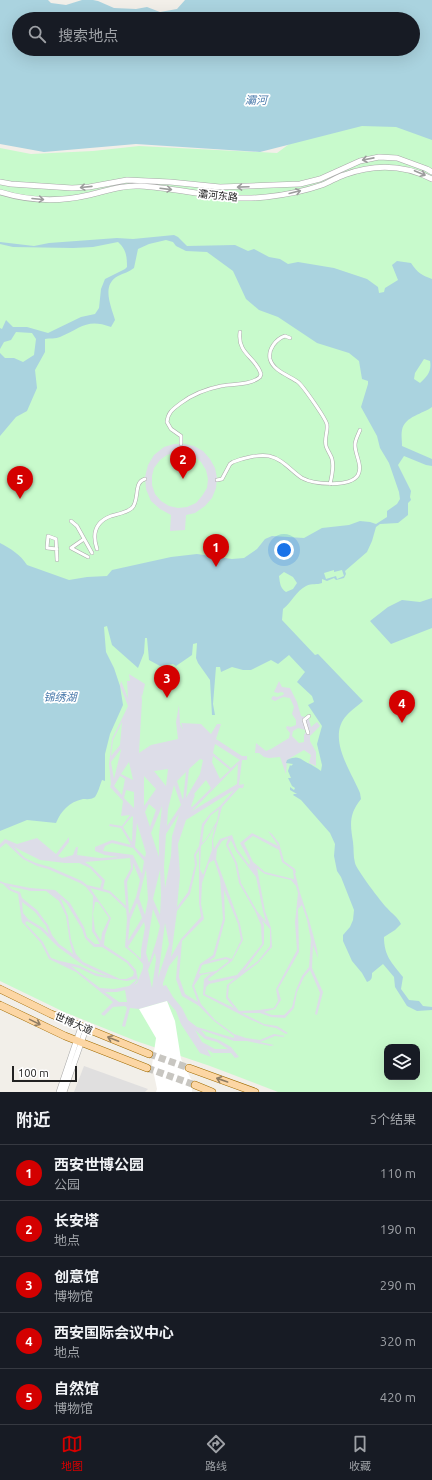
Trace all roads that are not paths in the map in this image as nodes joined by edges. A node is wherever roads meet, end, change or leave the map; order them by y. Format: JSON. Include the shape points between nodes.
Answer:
{"nodes":[{"id":1,"x":432,"y":172,"type":"edge"},
{"id":2,"x":432,"y":179,"type":"edge"},
{"id":3,"x":0,"y":182,"type":"edge"},
{"id":4,"x":109,"y":183,"type":"junction"},
{"id":5,"x":112,"y":189,"type":"junction"},
{"id":6,"x":0,"y":192,"type":"edge"},
{"id":7,"x":240,"y":332,"type":"dead end"},
{"id":8,"x":290,"y":338,"type":"dead end"},
{"id":9,"x":360,"y":430,"type":"dead end"},
{"id":10,"x":181,"y":444,"type":"dead end"},
{"id":11,"x":145,"y":479,"type":"dead end"},
{"id":12,"x":217,"y":480,"type":"dead end"},
{"id":13,"x":330,"y":484,"type":"junction"},
{"id":14,"x":71,"y":522,"type":"dead end"},
{"id":15,"x":84,"y":539,"type":"junction"},
{"id":16,"x":97,"y":549,"type":"dead end"},
{"id":17,"x":57,"y":550,"type":"junction"},
{"id":18,"x":92,"y":553,"type":"dead end"},
{"id":19,"x":88,"y":557,"type":"dead end"},
{"id":20,"x":57,"y":560,"type":"dead end"},
{"id":21,"x":309,"y":716,"type":"dead end"},
{"id":22,"x":308,"y":733,"type":"dead end"},
{"id":23,"x":0,"y":989,"type":"edge"},
{"id":24,"x":0,"y":1005,"type":"edge"},
{"id":25,"x":84,"y":1028,"type":"junction"},
{"id":26,"x":79,"y":1042,"type":"junction"},
{"id":27,"x":149,"y":1054,"type":"tunnel mouth"},
{"id":28,"x":147,"y":1068,"type":"tunnel mouth"},
{"id":29,"x":189,"y":1068,"type":"tunnel mouth"},
{"id":30,"x":194,"y":1085,"type":"tunnel mouth"},
{"id":31,"x":59,"y":1092,"type":"edge"},
{"id":32,"x":64,"y":1092,"type":"edge"},
{"id":33,"x":212,"y":1092,"type":"edge"},
{"id":34,"x":255,"y":1092,"type":"edge"}],
"edges":[{"from":1,"to":4,"type":"street","name":"灞河东路","one_way":true,"via":[[397,158],[379,157],[360,161],[320,179],[300,184],[220,187],[141,180]]},
{"from":5,"to":2,"type":"street","name":"灞河东路","one_way":true,"via":[[141,186],[219,197],[266,197],[322,185],[362,169],[380,167],[396,167]]},
{"from":4,"to":3,"type":"street","name":"灞河东路","one_way":true,"via":[[72,188]]},
{"from":4,"to":5,"type":"street"},
{"from":6,"to":5,"type":"street","name":"灞河东路","one_way":true,"via":[[49,200],[90,195]]},
{"from":7,"to":10,"type":"street","via":[[241,346],[262,374],[253,381],[200,392],[172,410],[167,422],[171,429],[181,436]]},
{"from":8,"to":13,"type":"street","via":[[285,336],[277,339],[272,346],[270,358],[277,369],[300,383],[325,418],[326,446],[333,468]]},
{"from":9,"to":13,"type":"street","via":[[355,444],[359,466],[357,477],[348,482]]},
{"from":11,"to":16,"type":"street","via":[[138,483],[133,507],[110,517],[98,526],[94,535]]},
{"from":12,"to":13,"type":"street","via":[[222,479],[233,462],[262,455],[277,458],[302,478]]},
{"from":14,"to":15,"type":"street","via":[[77,526]]},
{"from":15,"to":18,"type":"street"},
{"from":15,"to":19,"type":"street","via":[[71,548]]},
{"from":17,"to":17,"type":"street","via":[[56,539],[48,536],[47,548]]},
{"from":17,"to":20,"type":"street"},
{"from":21,"to":22,"type":"street","via":[[304,720]]},
{"from":23,"to":25,"type":"main road","name":"世博大道"},
{"from":24,"to":26,"type":"main road","name":"世博大道","one_way":true},
{"from":25,"to":26,"type":"street"},
{"from":27,"to":25,"type":"main road","name":"世博大道","one_way":true},
{"from":26,"to":28,"type":"main road","name":"世博大道"},
{"from":26,"to":31,"type":"street"},
{"from":26,"to":32,"type":"street"},
{"from":34,"to":29,"type":"main road","one_way":true},
{"from":30,"to":33,"type":"main road"}]}
